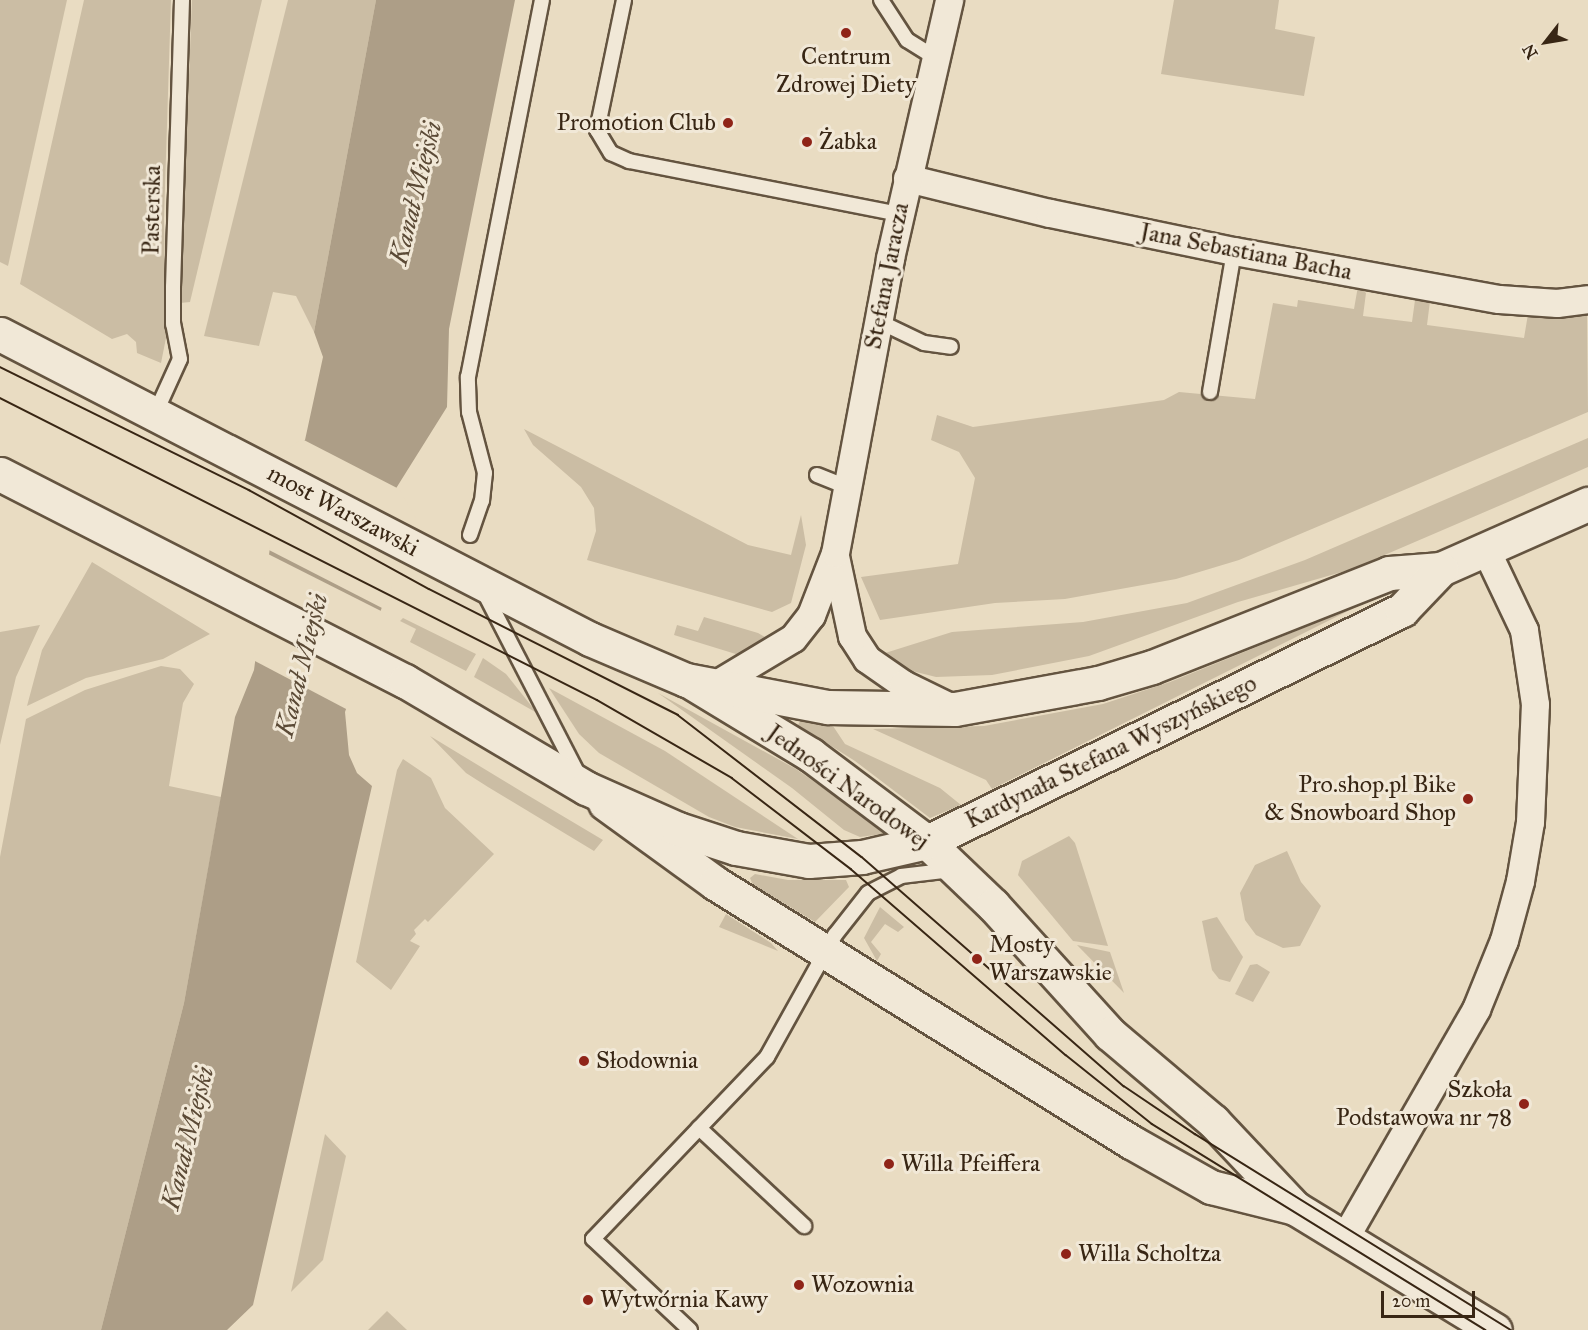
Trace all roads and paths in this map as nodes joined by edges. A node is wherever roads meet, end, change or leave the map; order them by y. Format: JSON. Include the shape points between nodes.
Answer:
{"nodes":[{"id":1,"x":182,"y":0,"type":"edge"},
{"id":2,"x":542,"y":0,"type":"edge"},
{"id":3,"x":624,"y":0,"type":"edge"},
{"id":4,"x":881,"y":0,"type":"edge"},
{"id":5,"x":949,"y":0,"type":"edge"},
{"id":6,"x":936,"y":58,"type":"junction"},
{"id":7,"x":907,"y":178,"type":"junction"},
{"id":8,"x":900,"y":214,"type":"junction"},
{"id":9,"x":1234,"y":251,"type":"junction"},
{"id":10,"x":1588,"y":299,"type":"edge"},
{"id":11,"x":878,"y":321,"type":"junction"},
{"id":12,"x":0,"y":334,"type":"edge"},
{"id":13,"x":951,"y":347,"type":"dead end"},
{"id":14,"x":1210,"y":392,"type":"dead end"},
{"id":15,"x":155,"y":414,"type":"junction"},
{"id":16,"x":0,"y":474,"type":"edge"},
{"id":17,"x":817,"y":475,"type":"dead end"},
{"id":18,"x":846,"y":487,"type":"junction"},
{"id":19,"x":1588,"y":504,"type":"edge"},
{"id":20,"x":470,"y":536,"type":"dead end"},
{"id":21,"x":1486,"y":550,"type":"junction"},
{"id":22,"x":835,"y":553,"type":"junction"},
{"id":23,"x":435,"y":560,"type":"joint"},
{"id":24,"x":1441,"y":569,"type":"junction"},
{"id":25,"x":478,"y":581,"type":"junction"},
{"id":26,"x":700,"y":683,"type":"junction"},
{"id":27,"x":955,"y":709,"type":"junction"},
{"id":28,"x":586,"y":788,"type":"junction"},
{"id":29,"x":927,"y":842,"type":"junction"},
{"id":30,"x":957,"y":870,"type":"junction"},
{"id":31,"x":826,"y":953,"type":"junction"},
{"id":32,"x":699,"y":1128,"type":"junction"},
{"id":33,"x":1295,"y":1208,"type":"junction"},
{"id":34,"x":804,"y":1226,"type":"dead end"},
{"id":35,"x":1346,"y":1237,"type":"junction"},
{"id":36,"x":690,"y":1330,"type":"edge"},
{"id":37,"x":1495,"y":1330,"type":"edge"}],
"edges":[{"from":1,"to":15,"type":"lane","name":"Pasterska","via":[[173,287],[173,324],[180,358]]},
{"from":2,"to":20,"type":"lane","via":[[468,377],[469,412],[485,473],[482,501]]},
{"from":3,"to":8,"type":"lane","via":[[597,130],[611,153],[629,161]]},
{"from":4,"to":6,"type":"lane","via":[[907,40]]},
{"from":5,"to":6,"type":"street","name":"Stefana Jaracza"},
{"from":6,"to":7,"type":"street","name":"Stefana Jaracza"},
{"from":7,"to":8,"type":"street","name":"Stefana Jaracza"},
{"from":7,"to":9,"type":"street","name":"Jana Sebastiana Bacha","via":[[1050,213]]},
{"from":8,"to":11,"type":"street","name":"Stefana Jaracza"},
{"from":9,"to":10,"type":"street","name":"Jana Sebastiana Bacha","via":[[1499,299],[1557,303]]},
{"from":9,"to":14,"type":"lane"},
{"from":11,"to":13,"type":"lane","via":[[924,343]]},
{"from":11,"to":18,"type":"street","name":"Stefana Jaracza"},
{"from":12,"to":15,"type":"main road","name":"most Warszawski"},
{"from":15,"to":23,"type":"main road","name":"most Warszawski"},
{"from":16,"to":28,"type":"main road","name":"Jedności Narodowej","via":[[405,681]]},
{"from":17,"to":18,"type":"lane"},
{"from":18,"to":22,"type":"street","name":"Stefana Jaracza"},
{"from":19,"to":21,"type":"main road","name":"Kardynała Stefana Wyszyńskiego"},
{"from":21,"to":24,"type":"main road","name":"Kardynała Stefana Wyszyńskiego"},
{"from":21,"to":35,"type":"street","via":[[1524,630],[1529,660],[1536,704],[1530,822],[1507,929],[1476,1009]]},
{"from":22,"to":26,"type":"street","name":"Stefana Jaracza","via":[[811,615],[793,638]]},
{"from":22,"to":27,"type":"street","name":"Stefana Jaracza","via":[[852,636],[867,659],[903,684]]},
{"from":23,"to":25,"type":"main road","name":"Jedności Narodowej"},
{"from":24,"to":27,"type":"main road","name":"Kardynała Stefana Wyszyńskiego","via":[[1389,573],[1152,667],[1098,683]]},
{"from":24,"to":29,"type":"main road","name":"Kardynała Stefana Wyszyńskiego","via":[[1402,610]]},
{"from":25,"to":26,"type":"main road","name":"Jedności Narodowej","via":[[590,639]]},
{"from":25,"to":28,"type":"lane"},
{"from":26,"to":27,"type":"main road","name":"Kardynała Stefana Wyszyńskiego","via":[[828,707]]},
{"from":26,"to":29,"type":"main road","name":"Jedności Narodowej","via":[[811,755]]},
{"from":28,"to":29,"type":"main road","name":"Kardynała Stefana Wyszyńskiego","via":[[678,829],[776,857],[808,861],[862,857]]},
{"from":28,"to":31,"type":"main road","name":"Jedności Narodowej","via":[[698,872]]},
{"from":29,"to":30,"type":"main road","name":"Jedności Narodowej"},
{"from":30,"to":31,"type":"lane","via":[[919,872],[879,884],[850,914]]},
{"from":30,"to":33,"type":"main road","name":"Jedności Narodowej","via":[[1110,1034],[1213,1121]]},
{"from":31,"to":32,"type":"lane","via":[[766,1057]]},
{"from":31,"to":33,"type":"main road","name":"Jedności Narodowej","via":[[1194,1178],[1211,1187]]},
{"from":32,"to":34,"type":"lane"},
{"from":32,"to":36,"type":"lane","via":[[593,1239]]},
{"from":33,"to":35,"type":"main road","name":"Jedności Narodowej"},
{"from":35,"to":37,"type":"main road","name":"Jedności Narodowej"}]}
